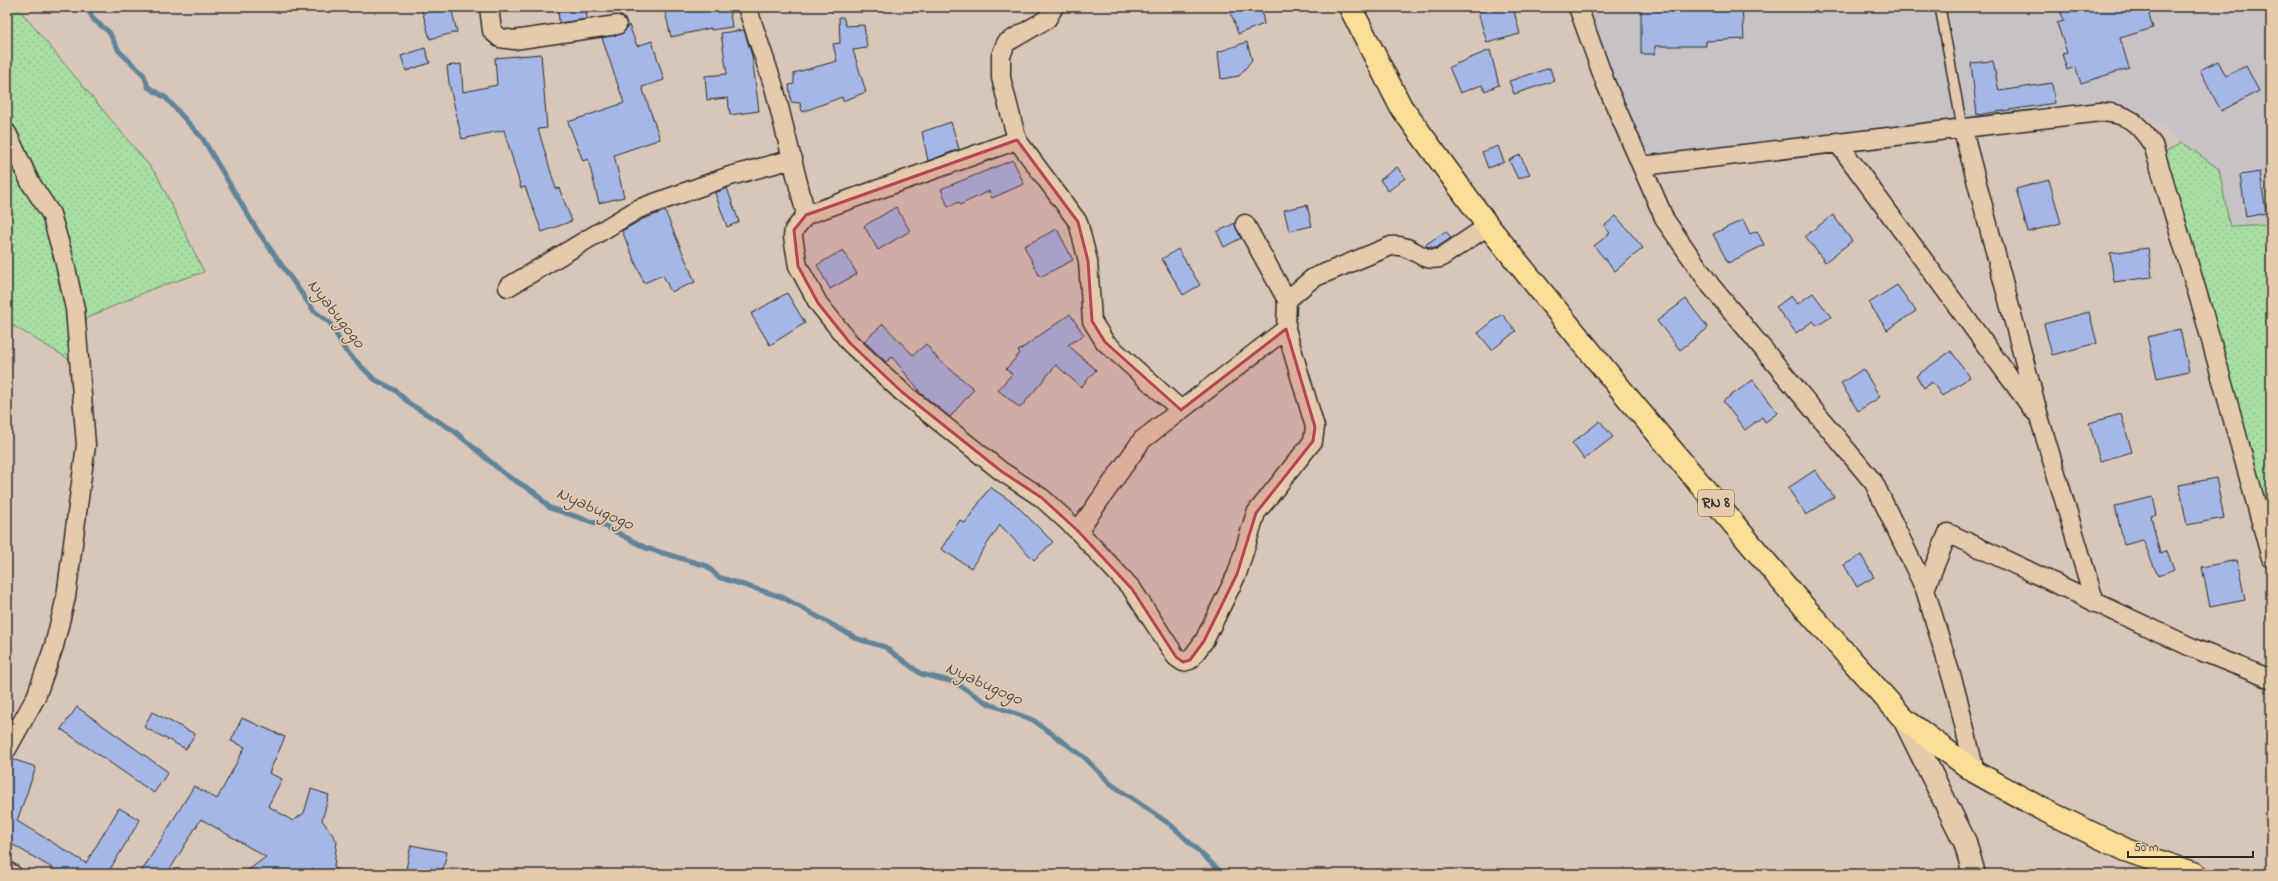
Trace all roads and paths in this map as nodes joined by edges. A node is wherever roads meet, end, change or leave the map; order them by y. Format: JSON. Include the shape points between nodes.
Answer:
{"nodes":[{"id":1,"x":489,"y":7,"type":"edge"},
{"id":2,"x":747,"y":7,"type":"edge"},
{"id":3,"x":1054,"y":7,"type":"edge"},
{"id":4,"x":1350,"y":7,"type":"edge"},
{"id":5,"x":1578,"y":7,"type":"edge"},
{"id":6,"x":1940,"y":7,"type":"edge"},
{"id":7,"x":617,"y":25,"type":"dead end"},
{"id":8,"x":1962,"y":127,"type":"junction"},
{"id":9,"x":7,"y":133,"type":"edge"},
{"id":10,"x":1017,"y":140,"type":"junction"},
{"id":11,"x":1837,"y":142,"type":"junction"},
{"id":12,"x":793,"y":159,"type":"junction"},
{"id":13,"x":1642,"y":166,"type":"junction"},
{"id":14,"x":806,"y":215,"type":"junction"},
{"id":15,"x":1245,"y":224,"type":"dead end"},
{"id":16,"x":1488,"y":226,"type":"junction"},
{"id":17,"x":508,"y":287,"type":"dead end"},
{"id":18,"x":1287,"y":300,"type":"junction"},
{"id":19,"x":1286,"y":328,"type":"junction"},
{"id":20,"x":1180,"y":410,"type":"junction"},
{"id":21,"x":2040,"y":420,"type":"junction"},
{"id":22,"x":1078,"y":530,"type":"junction"},
{"id":23,"x":2271,"y":558,"type":"edge"},
{"id":24,"x":1925,"y":589,"type":"junction"},
{"id":25,"x":2095,"y":603,"type":"junction"},
{"id":26,"x":2271,"y":679,"type":"edge"},
{"id":27,"x":1904,"y":719,"type":"junction"},
{"id":28,"x":7,"y":749,"type":"edge"},
{"id":29,"x":1975,"y":772,"type":"junction"},
{"id":30,"x":7,"y":871,"type":"edge"},
{"id":31,"x":12,"y":874,"type":"edge"},
{"id":32,"x":1974,"y":874,"type":"edge"},
{"id":33,"x":2196,"y":874,"type":"edge"}],
"edges":[{"from":1,"to":7,"type":"street","via":[[492,31],[500,38],[514,40]]},
{"from":2,"to":12,"type":"street","via":[[774,87]]},
{"from":3,"to":10,"type":"street","via":[[1047,20],[1006,43],[1001,56],[1001,78]]},
{"from":4,"to":16,"type":"main road","number":"RN 8","via":[[1401,107]]},
{"from":5,"to":13,"type":"street","via":[[1605,82]]},
{"from":6,"to":8,"type":"lane"},
{"from":8,"to":11,"type":"street"},
{"from":8,"to":21,"type":"street"},
{"from":8,"to":23,"type":"street","via":[[2100,112],[2116,113],[2131,120],[2143,130],[2153,145],[2202,308]]},
{"from":9,"to":28,"type":"street","via":[[30,182],[50,214],[64,259],[76,309],[86,445],[66,597],[54,646],[36,697]]},
{"from":10,"to":14,"type":"street"},
{"from":10,"to":20,"type":"street","via":[[1078,222],[1088,261],[1092,321],[1105,342]]},
{"from":11,"to":13,"type":"street"},
{"from":11,"to":21,"type":"street"},
{"from":12,"to":14,"type":"street"},
{"from":12,"to":17,"type":"street","via":[[730,176],[638,209]]},
{"from":13,"to":24,"type":"street","via":[[1665,220],[1711,286],[1874,483]]},
{"from":14,"to":22,"type":"street","via":[[794,230],[798,266],[818,303],[850,343],[902,392],[1001,470],[1042,498]]},
{"from":15,"to":18,"type":"street"},
{"from":16,"to":18,"type":"street","via":[[1433,260],[1423,258],[1413,249],[1403,245],[1391,246],[1313,278]]},
{"from":16,"to":27,"type":"main road","number":"RN 8","via":[[1790,591]]},
{"from":18,"to":19,"type":"street"},
{"from":19,"to":20,"type":"street"},
{"from":19,"to":22,"type":"street","via":[[1315,428],[1314,441],[1256,513],[1237,574],[1204,641],[1190,660],[1183,662],[1176,657],[1132,589]]},
{"from":20,"to":22,"type":"street","via":[[1142,440]]},
{"from":21,"to":25,"type":"street"},
{"from":24,"to":25,"type":"street","via":[[1948,533]]},
{"from":24,"to":29,"type":"street"},
{"from":25,"to":26,"type":"street","via":[[2193,648]]},
{"from":27,"to":29,"type":"main road","number":"RN 8"},
{"from":27,"to":32,"type":"street","via":[[1965,842]]},
{"from":29,"to":33,"type":"main road","number":"RN 8","via":[[2040,808],[2126,850]]},
{"from":30,"to":31,"type":"street"}]}
